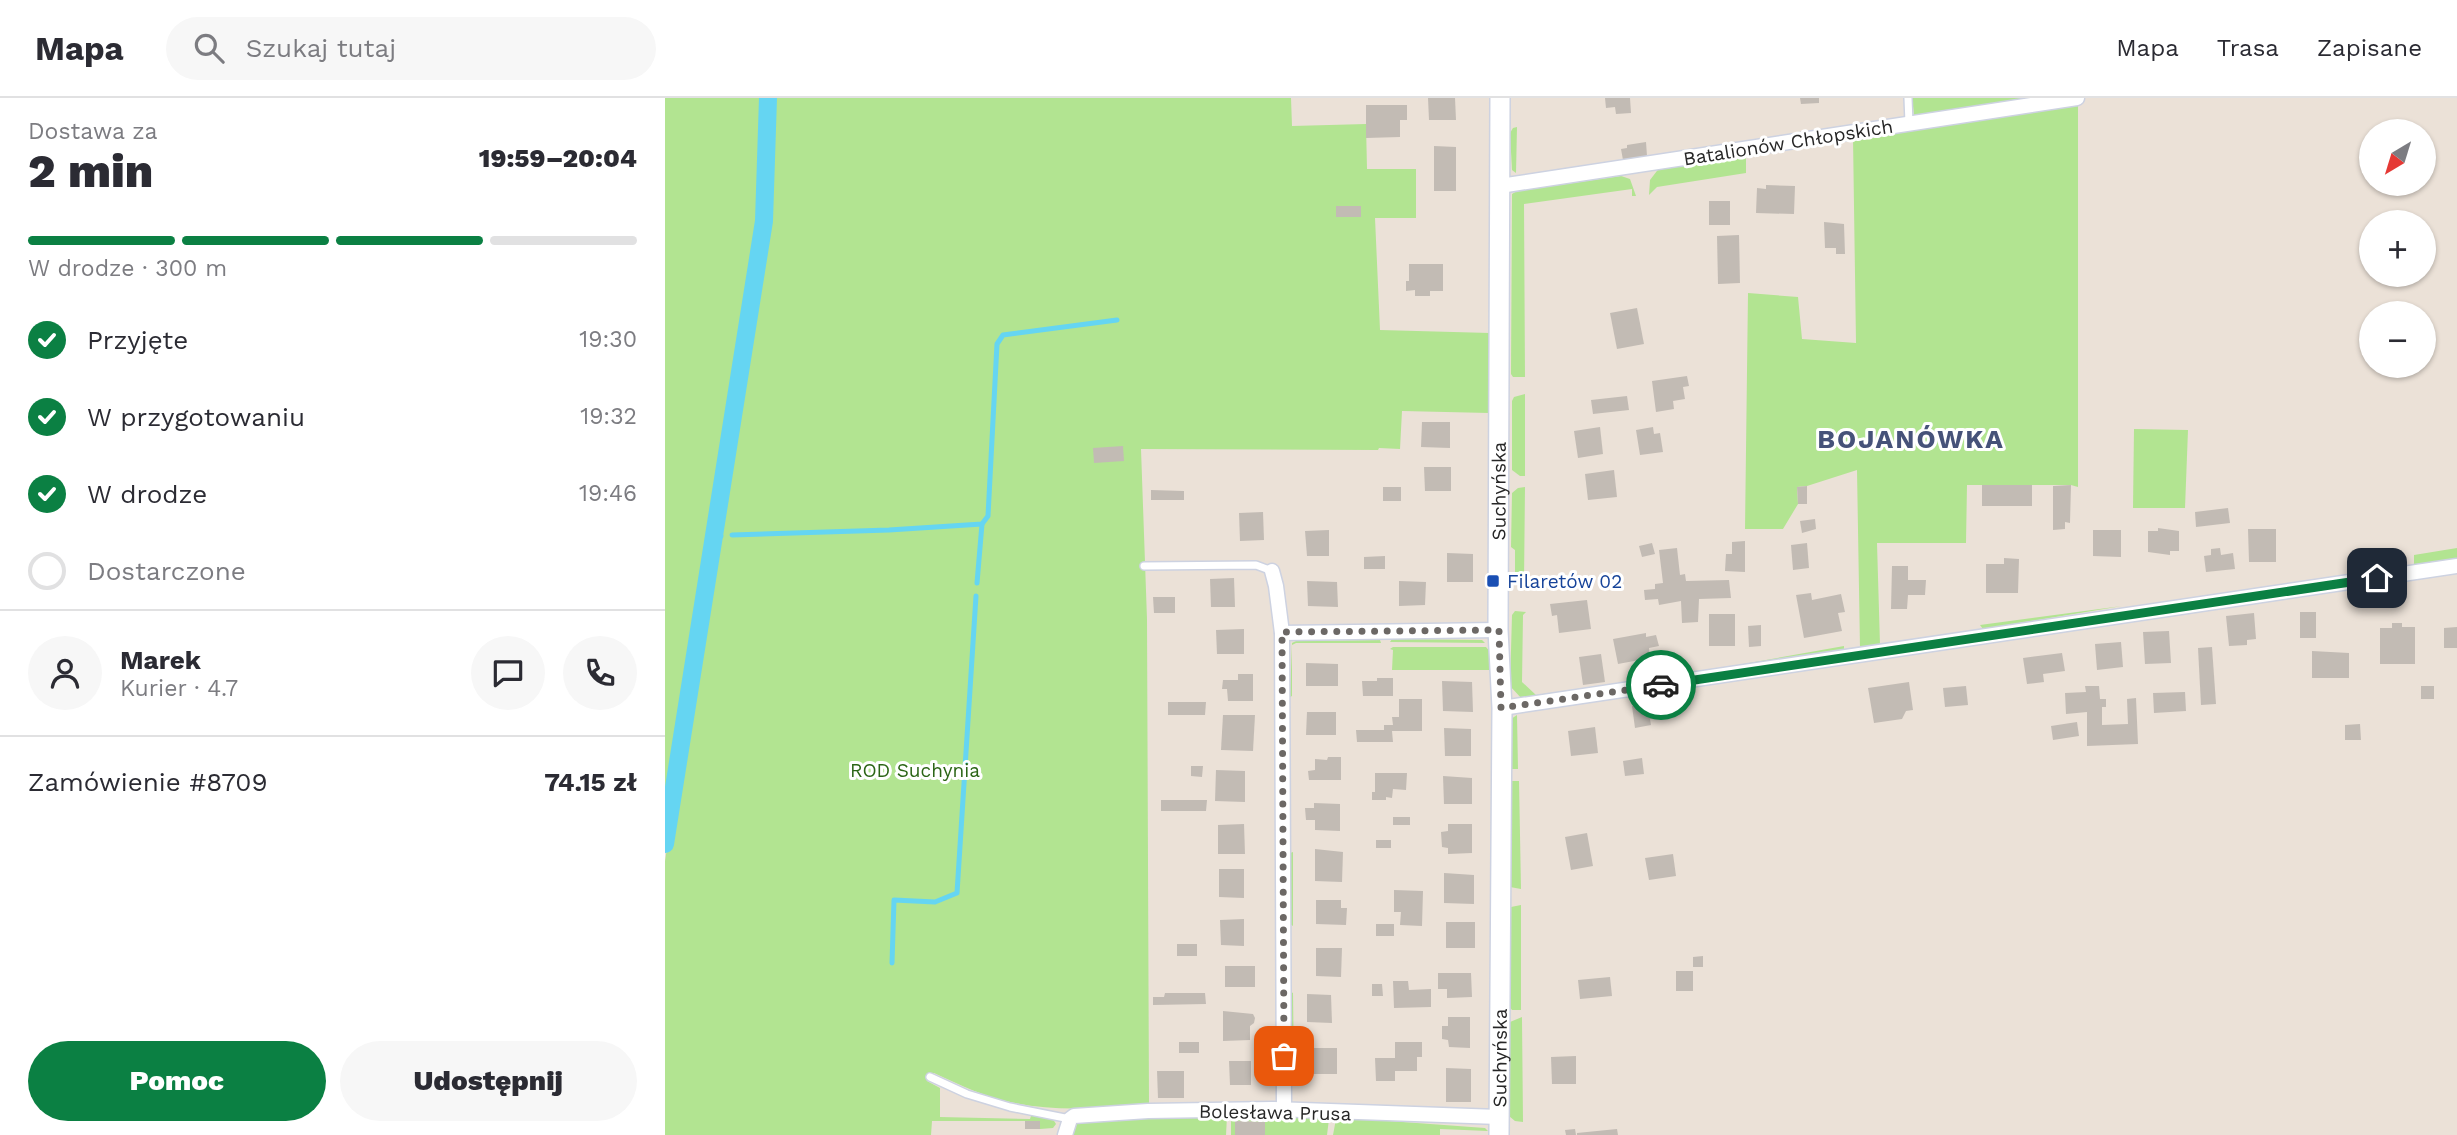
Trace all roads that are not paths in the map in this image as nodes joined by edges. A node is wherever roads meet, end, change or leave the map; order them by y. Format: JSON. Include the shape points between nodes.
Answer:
{"nodes":[{"id":1,"x":1500,"y":98,"type":"edge"},
{"id":2,"x":1909,"y":98,"type":"edge"},
{"id":3,"x":2077,"y":98,"type":"edge"},
{"id":4,"x":1909,"y":124,"type":"junction"},
{"id":5,"x":1500,"y":186,"type":"junction"},
{"id":6,"x":2457,"y":565,"type":"edge"},
{"id":7,"x":1144,"y":566,"type":"dead end"},
{"id":8,"x":1272,"y":572,"type":"joint"},
{"id":9,"x":1499,"y":630,"type":"junction"},
{"id":10,"x":1282,"y":632,"type":"junction"},
{"id":11,"x":1501,"y":708,"type":"junction"},
{"id":12,"x":930,"y":1077,"type":"dead end"},
{"id":13,"x":1284,"y":1109,"type":"junction"},
{"id":14,"x":1069,"y":1119,"type":"junction"},
{"id":15,"x":1499,"y":1126,"type":"edge"},
{"id":16,"x":1065,"y":1135,"type":"edge"}],
"edges":[{"from":1,"to":5,"type":"street","name":"Suchyńska"},
{"from":2,"to":4,"type":"lane"},
{"from":3,"to":4,"type":"street","name":"Batalionów Chłopskich"},
{"from":4,"to":5,"type":"street","name":"Batalionów Chłopskich"},
{"from":5,"to":9,"type":"street","name":"Suchyńska"},
{"from":6,"to":11,"type":"street"},
{"from":7,"to":8,"type":"lane","via":[[1256,565]]},
{"from":8,"to":10,"type":"street"},
{"from":9,"to":10,"type":"street"},
{"from":9,"to":11,"type":"street","name":"Suchyńska"},
{"from":10,"to":13,"type":"street"},
{"from":11,"to":15,"type":"street","name":"Suchyńska"},
{"from":12,"to":14,"type":"lane","via":[[1010,1107]]},
{"from":13,"to":14,"type":"street","name":"Bolesława Prusa","via":[[1082,1114]]},
{"from":13,"to":15,"type":"street","name":"Bolesława Prusa"},
{"from":14,"to":16,"type":"street"}]}
